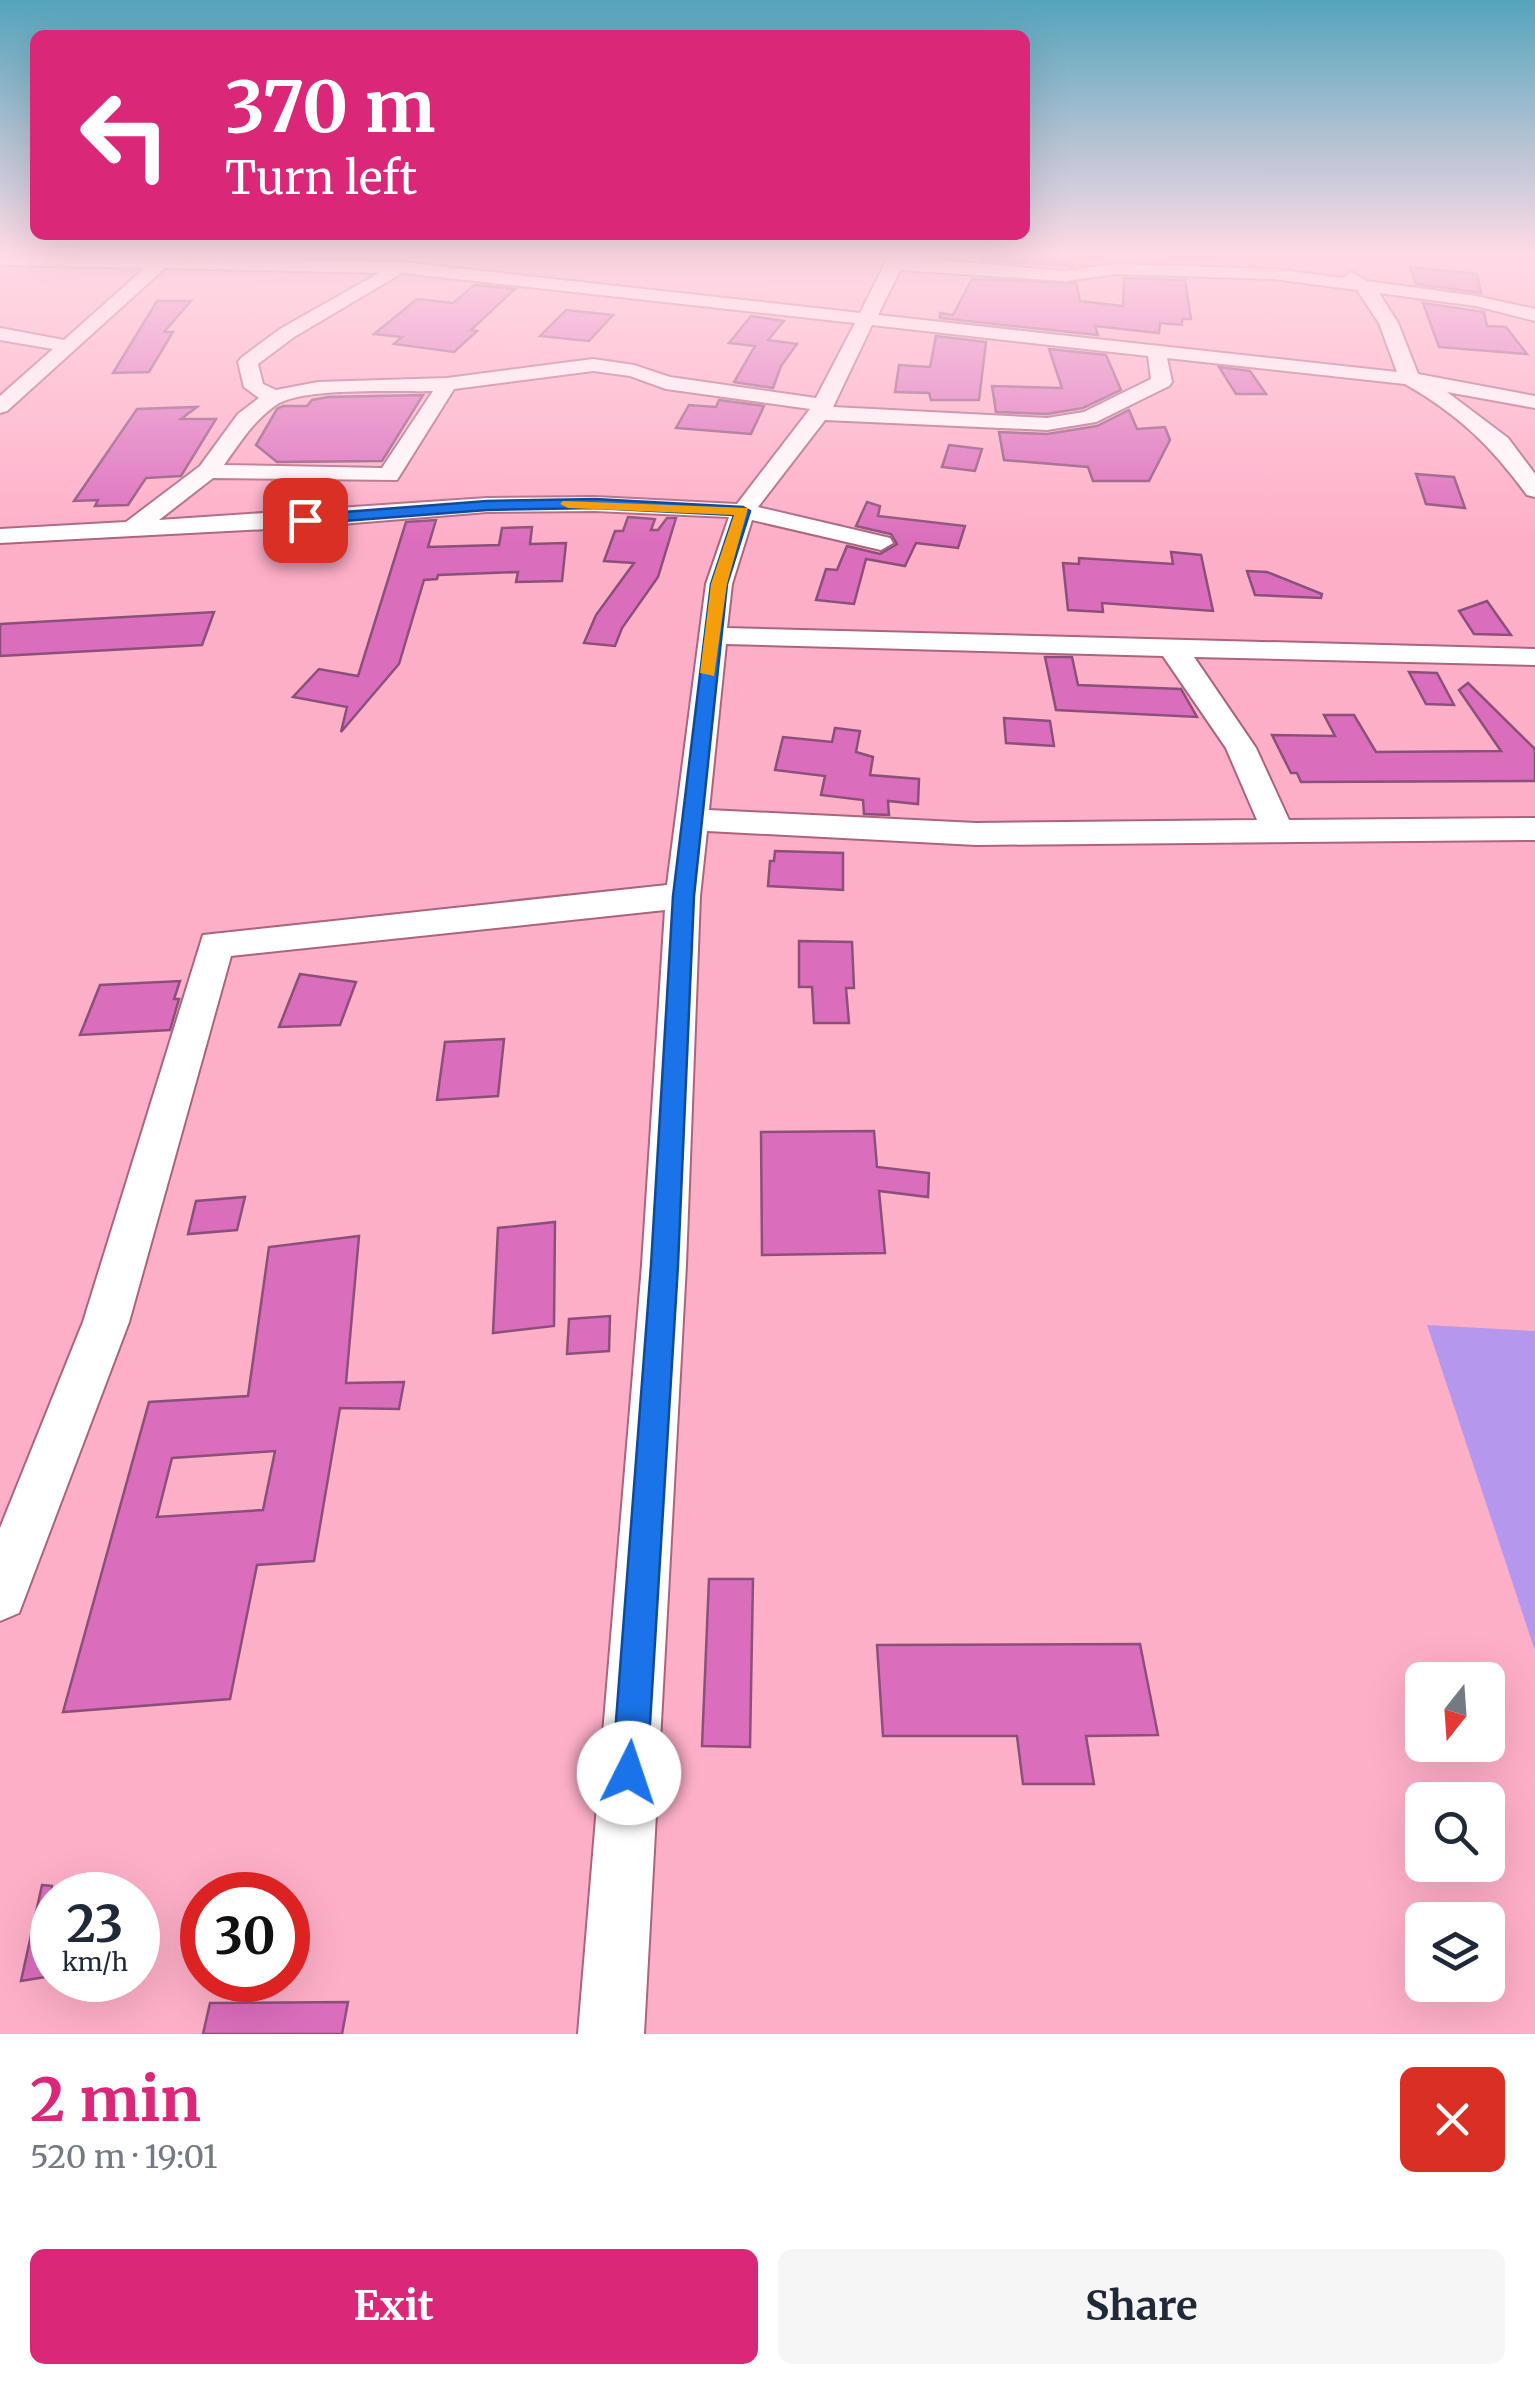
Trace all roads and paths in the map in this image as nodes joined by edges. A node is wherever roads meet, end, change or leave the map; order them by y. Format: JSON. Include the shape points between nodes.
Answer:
{"nodes":[{"id":1,"x":61,"y":351,"type":"edge"},
{"id":2,"x":262,"y":351,"type":"edge"},
{"id":3,"x":852,"y":351,"type":"edge"},
{"id":4,"x":1157,"y":351,"type":"edge"},
{"id":5,"x":1180,"y":351,"type":"edge"},
{"id":6,"x":1400,"y":351,"type":"edge"},
{"id":7,"x":1410,"y":379,"type":"junction"},
{"id":8,"x":447,"y":384,"type":"junction"},
{"id":9,"x":273,"y":397,"type":"junction"},
{"id":10,"x":1535,"y":402,"type":"edge"},
{"id":11,"x":0,"y":407,"type":"edge"},
{"id":12,"x":821,"y":409,"type":"junction"},
{"id":13,"x":208,"y":471,"type":"junction"},
{"id":14,"x":1535,"y":490,"type":"edge"},
{"id":15,"x":743,"y":511,"type":"junction"},
{"id":16,"x":135,"y":527,"type":"junction"},
{"id":17,"x":0,"y":536,"type":"edge"},
{"id":18,"x":881,"y":544,"type":"dead end"},
{"id":19,"x":712,"y":636,"type":"junction"},
{"id":20,"x":1167,"y":645,"type":"junction"},
{"id":21,"x":1535,"y":657,"type":"edge"},
{"id":22,"x":694,"y":820,"type":"junction"},
{"id":23,"x":1535,"y":829,"type":"edge"},
{"id":24,"x":1278,"y":830,"type":"junction"},
{"id":25,"x":684,"y":896,"type":"junction"},
{"id":26,"x":0,"y":1594,"type":"edge"},
{"id":27,"x":611,"y":2034,"type":"edge"}],
"edges":[{"from":1,"to":11,"type":"street"},
{"from":2,"to":9,"type":"street","via":[[248,362],[254,387]]},
{"from":3,"to":12,"type":"street"},
{"from":4,"to":12,"type":"street","via":[[1162,382],[1089,418],[1048,424]]},
{"from":5,"to":7,"type":"street"},
{"from":6,"to":7,"type":"street"},
{"from":7,"to":10,"type":"street"},
{"from":7,"to":14,"type":"street","via":[[1500,443]]},
{"from":8,"to":9,"type":"street","via":[[318,388]]},
{"from":8,"to":12,"type":"street","via":[[593,365]]},
{"from":8,"to":13,"type":"street","via":[[388,475]]},
{"from":9,"to":13,"type":"street","via":[[246,419]]},
{"from":12,"to":15,"type":"street"},
{"from":13,"to":16,"type":"street"},
{"from":15,"to":16,"type":"street","via":[[487,505]]},
{"from":15,"to":18,"type":"street"},
{"from":15,"to":19,"type":"street","via":[[722,570]]},
{"from":16,"to":17,"type":"street"},
{"from":19,"to":20,"type":"street"},
{"from":19,"to":22,"type":"street"},
{"from":20,"to":21,"type":"street"},
{"from":20,"to":24,"type":"street","via":[[1241,748]]},
{"from":22,"to":24,"type":"street","via":[[976,834]]},
{"from":22,"to":25,"type":"street"},
{"from":23,"to":24,"type":"street"},
{"from":25,"to":26,"type":"street","via":[[216,944],[106,1322]]},
{"from":25,"to":27,"type":"street"}]}
